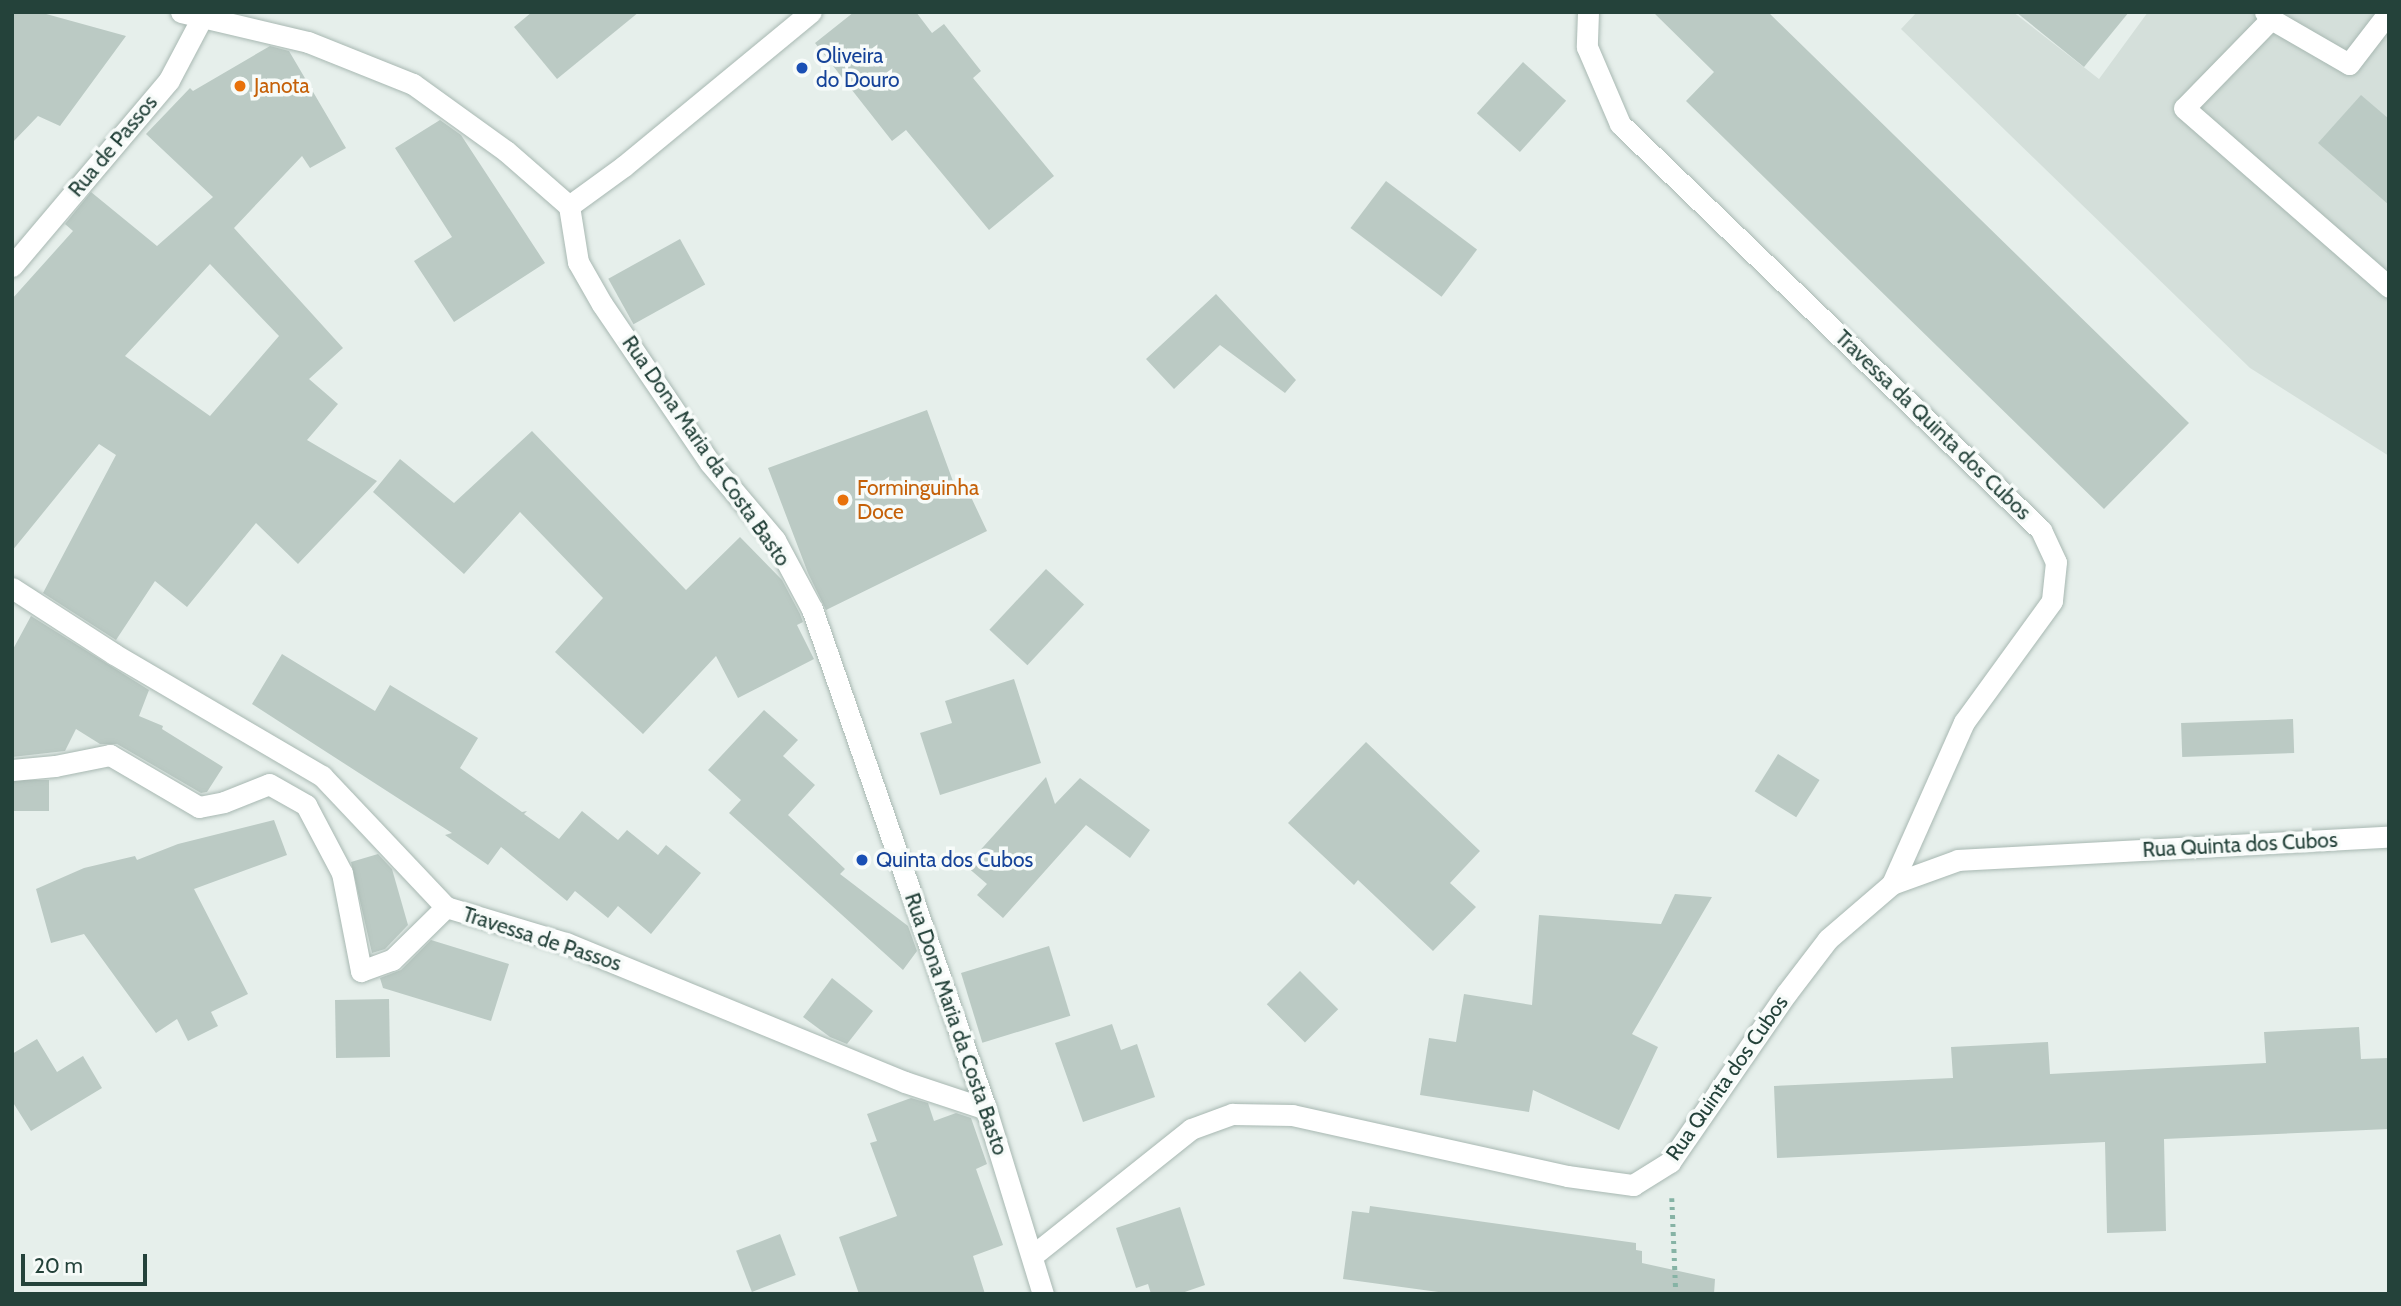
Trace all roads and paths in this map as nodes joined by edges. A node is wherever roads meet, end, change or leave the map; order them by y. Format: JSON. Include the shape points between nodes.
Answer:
{"nodes":[{"id":1,"x":181,"y":12,"type":"edge"},
{"id":2,"x":811,"y":12,"type":"edge"},
{"id":3,"x":1588,"y":12,"type":"edge"},
{"id":4,"x":2389,"y":12,"type":"edge"},
{"id":5,"x":204,"y":16,"type":"edge"},
{"id":6,"x":2268,"y":16,"type":"edge"},
{"id":7,"x":569,"y":206,"type":"junction"},
{"id":8,"x":12,"y":266,"type":"edge"},
{"id":9,"x":2389,"y":286,"type":"edge"},
{"id":10,"x":12,"y":588,"type":"edge"},
{"id":11,"x":12,"y":770,"type":"edge"},
{"id":12,"x":2389,"y":838,"type":"edge"},
{"id":13,"x":1892,"y":884,"type":"junction"},
{"id":14,"x":446,"y":907,"type":"junction"},
{"id":15,"x":986,"y":1109,"type":"junction"},
{"id":16,"x":1670,"y":1162,"type":"junction"},
{"id":17,"x":1032,"y":1256,"type":"junction"},
{"id":18,"x":1043,"y":1294,"type":"edge"},
{"id":19,"x":1676,"y":1294,"type":"edge"}],
"edges":[{"from":1,"to":5,"type":"street"},
{"from":2,"to":7,"type":"street"},
{"from":3,"to":13,"type":"street","name":"Travessa da Quinta dos Cubos","via":[[1587,47],[1620,124],[2041,530],[2056,562],[2052,601],[1964,722]]},
{"from":4,"to":6,"type":"street","via":[[2349,64]]},
{"from":5,"to":7,"type":"street","via":[[308,42],[414,85],[506,151]]},
{"from":5,"to":8,"type":"street","name":"Rua de Passos","via":[[169,80]]},
{"from":6,"to":9,"type":"street","via":[[2184,107]]},
{"from":7,"to":15,"type":"street","name":"Rua Dona Maria da Costa Basto","via":[[578,262],[602,304],[710,463],[775,540],[812,609]]},
{"from":10,"to":14,"type":"street","name":"Travessa de Passos","via":[[114,654],[322,776]]},
{"from":11,"to":14,"type":"street","via":[[110,755],[199,807],[270,783],[306,805],[342,873],[361,971],[392,960]]},
{"from":12,"to":13,"type":"street","name":"Rua Quinta dos Cubos","via":[[1958,860]]},
{"from":13,"to":16,"type":"street","name":"Rua Quinta dos Cubos","via":[[1828,939]]},
{"from":14,"to":15,"type":"street","name":"Travessa de Passos","via":[[566,943],[905,1082]]},
{"from":15,"to":17,"type":"street","name":"Rua Dona Maria da Costa Basto"},
{"from":16,"to":17,"type":"street","name":"Rua Quinta dos Cubos","via":[[1633,1185],[1567,1176],[1292,1115],[1232,1114],[1191,1129]]},
{"from":16,"to":19,"type":"path"},
{"from":17,"to":18,"type":"street","name":"Rua Dona Maria da Costa Basto"}]}
